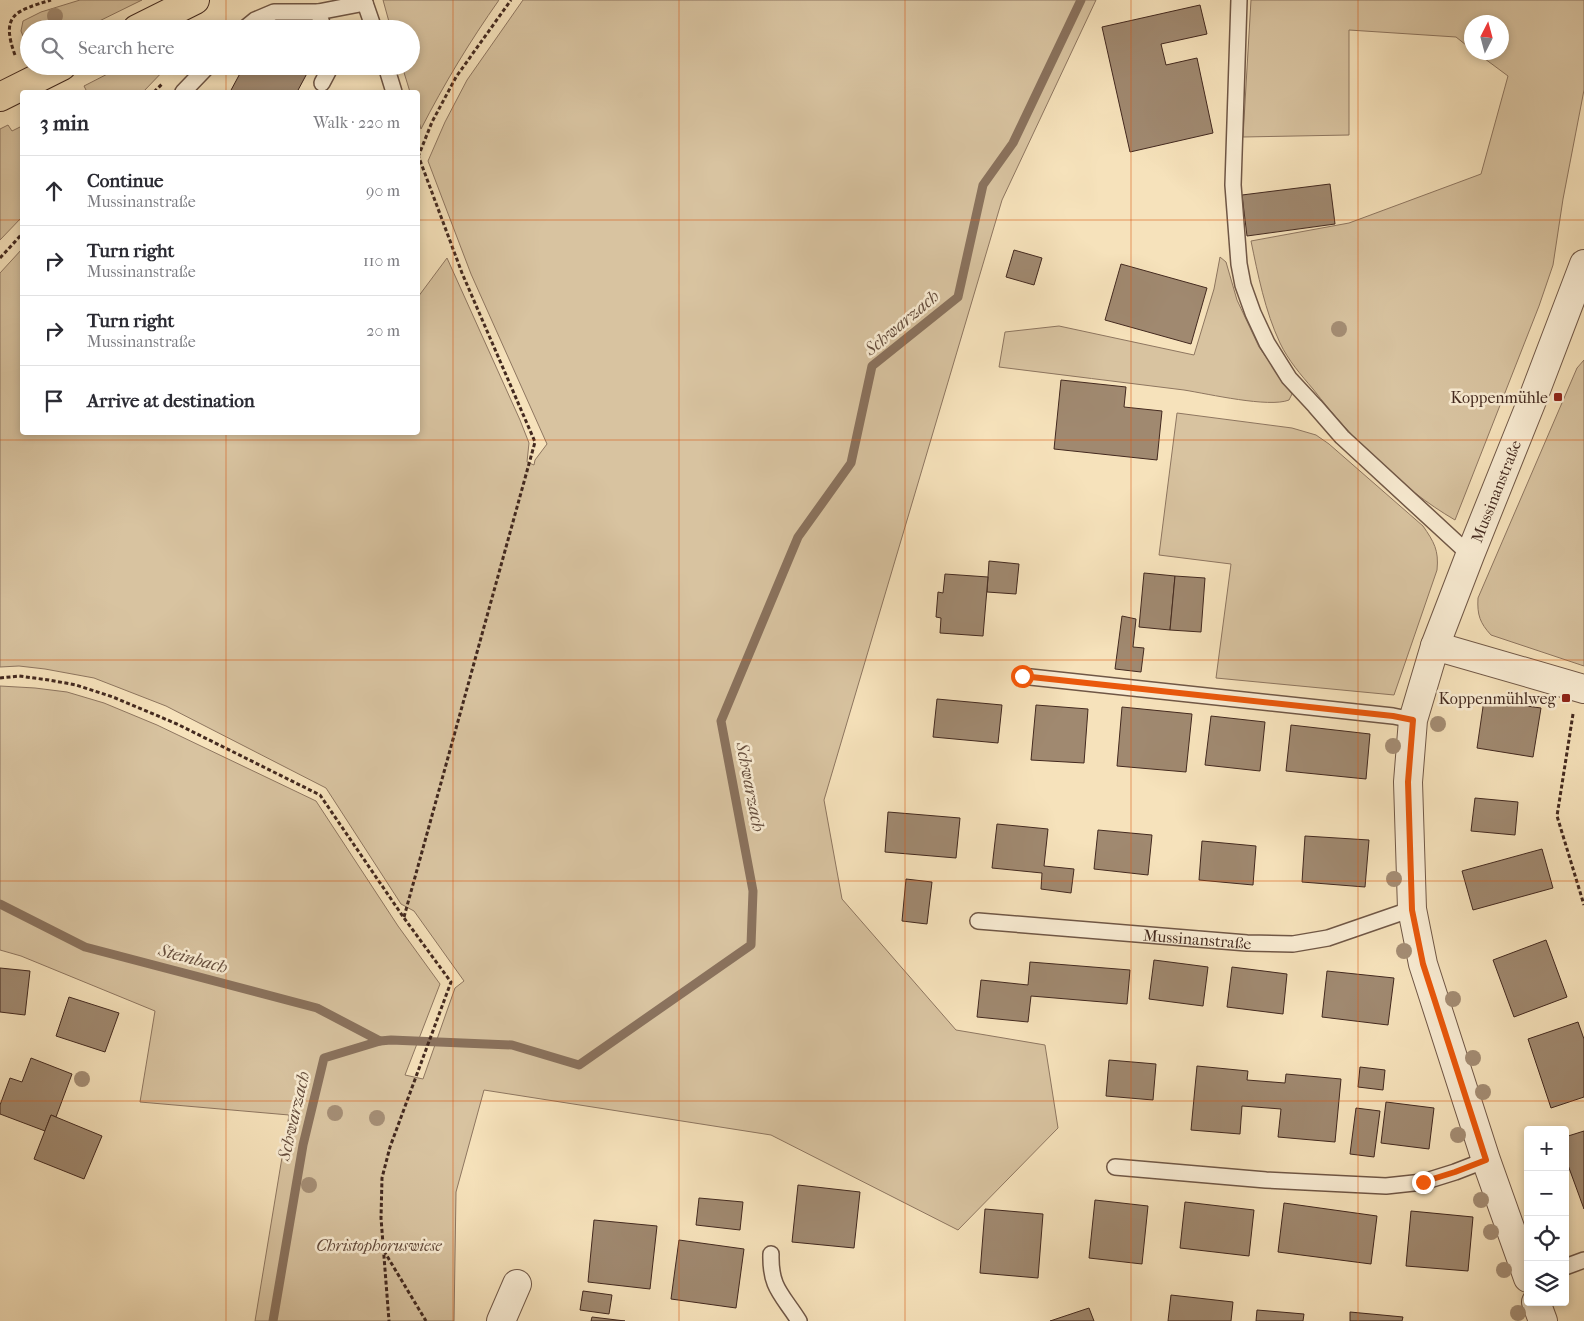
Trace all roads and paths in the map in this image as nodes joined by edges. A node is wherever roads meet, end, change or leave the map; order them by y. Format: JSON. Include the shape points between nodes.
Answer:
{"nodes":[{"id":1,"x":51,"y":0,"type":"edge"},
{"id":2,"x":195,"y":0,"type":"edge"},
{"id":3,"x":512,"y":0,"type":"edge"},
{"id":4,"x":1239,"y":0,"type":"edge"},
{"id":5,"x":365,"y":2,"type":"edge"},
{"id":6,"x":318,"y":12,"type":"junction"},
{"id":7,"x":155,"y":20,"type":"edge"},
{"id":8,"x":255,"y":20,"type":"edge"},
{"id":9,"x":321,"y":20,"type":"edge"},
{"id":10,"x":371,"y":20,"type":"edge"},
{"id":11,"x":14,"y":55,"type":"dead end"},
{"id":12,"x":44,"y":75,"type":"edge"},
{"id":13,"x":199,"y":75,"type":"edge"},
{"id":14,"x":326,"y":75,"type":"edge"},
{"id":15,"x":389,"y":75,"type":"edge"},
{"id":16,"x":322,"y":83,"type":"dead end"},
{"id":17,"x":185,"y":90,"type":"edge"},
{"id":18,"x":393,"y":90,"type":"edge"},
{"id":19,"x":0,"y":97,"type":"edge"},
{"id":20,"x":420,"y":151,"type":"edge"},
{"id":21,"x":420,"y":161,"type":"edge"},
{"id":22,"x":20,"y":236,"type":"edge"},
{"id":23,"x":0,"y":258,"type":"edge"},
{"id":24,"x":1584,"y":264,"type":"edge"},
{"id":25,"x":1574,"y":315,"type":"edge"},
{"id":26,"x":1470,"y":554,"type":"junction"},
{"id":27,"x":1435,"y":646,"type":"junction"},
{"id":28,"x":1022,"y":676,"type":"dead end"},
{"id":29,"x":0,"y":678,"type":"edge"},
{"id":30,"x":1581,"y":688,"type":"edge"},
{"id":31,"x":1413,"y":720,"type":"junction"},
{"id":32,"x":1584,"y":905,"type":"edge"},
{"id":33,"x":1412,"y":910,"type":"junction"},
{"id":34,"x":404,"y":918,"type":"junction"},
{"id":35,"x":978,"y":921,"type":"dead end"},
{"id":36,"x":1486,"y":1160,"type":"junction"},
{"id":37,"x":1115,"y":1167,"type":"dead end"},
{"id":38,"x":383,"y":1249,"type":"junction"},
{"id":39,"x":771,"y":1254,"type":"dead end"},
{"id":40,"x":1584,"y":1260,"type":"edge"},
{"id":41,"x":1569,"y":1266,"type":"edge"},
{"id":42,"x":1524,"y":1267,"type":"edge"},
{"id":43,"x":517,"y":1284,"type":"dead end"},
{"id":44,"x":1537,"y":1306,"type":"edge"},
{"id":45,"x":389,"y":1321,"type":"edge"},
{"id":46,"x":426,"y":1321,"type":"edge"},
{"id":47,"x":501,"y":1321,"type":"edge"},
{"id":48,"x":799,"y":1321,"type":"edge"},
{"id":49,"x":1543,"y":1321,"type":"edge"}],
"edges":[{"from":1,"to":11,"type":"path","via":[[12,16],[6,34]]},
{"from":2,"to":7,"type":"main road"},
{"from":3,"to":20,"type":"path","via":[[456,77]]},
{"from":4,"to":26,"type":"lane","via":[[1233,185],[1239,264],[1253,313],[1267,343],[1314,406],[1342,437]]},
{"from":5,"to":6,"type":"lane"},
{"from":5,"to":10,"type":"lane"},
{"from":6,"to":8,"type":"lane","via":[[274,12]]},
{"from":6,"to":9,"type":"lane"},
{"from":12,"to":19,"type":"main road"},
{"from":13,"to":17,"type":"lane"},
{"from":14,"to":16,"type":"lane"},
{"from":15,"to":18,"type":"lane"},
{"from":21,"to":34,"type":"path","via":[[462,273],[535,442]]},
{"from":22,"to":23,"type":"path"},
{"from":24,"to":25,"type":"street","name":"Mussinanstraße"},
{"from":25,"to":26,"type":"street","name":"Mussinanstraße","via":[[1533,398]]},
{"from":26,"to":27,"type":"street","name":"Mussinanstraße"},
{"from":27,"to":30,"type":"street"},
{"from":27,"to":31,"type":"street","name":"Mussinanstraße"},
{"from":28,"to":31,"type":"lane"},
{"from":29,"to":34,"type":"path","via":[[19,676],[49,680],[113,697],[178,724],[320,795]]},
{"from":30,"to":32,"type":"path","via":[[1556,816]]},
{"from":31,"to":33,"type":"street","name":"Mussinanstraße","via":[[1408,782]]},
{"from":33,"to":35,"type":"lane","name":"Mussinanstraße","via":[[1328,938],[1293,944]]},
{"from":33,"to":36,"type":"street","name":"Mussinanstraße","via":[[1423,964]]},
{"from":34,"to":38,"type":"path","via":[[451,982],[390,1147],[382,1178],[380,1218]]},
{"from":36,"to":37,"type":"lane","via":[[1423,1182],[1386,1186]]},
{"from":36,"to":42,"type":"street","name":"Mussinanstraße"},
{"from":38,"to":45,"type":"path"},
{"from":38,"to":46,"type":"path"},
{"from":39,"to":48,"type":"lane","via":[[772,1279]]},
{"from":40,"to":41,"type":"lane"},
{"from":43,"to":47,"type":"street"},
{"from":44,"to":49,"type":"street"}]}
